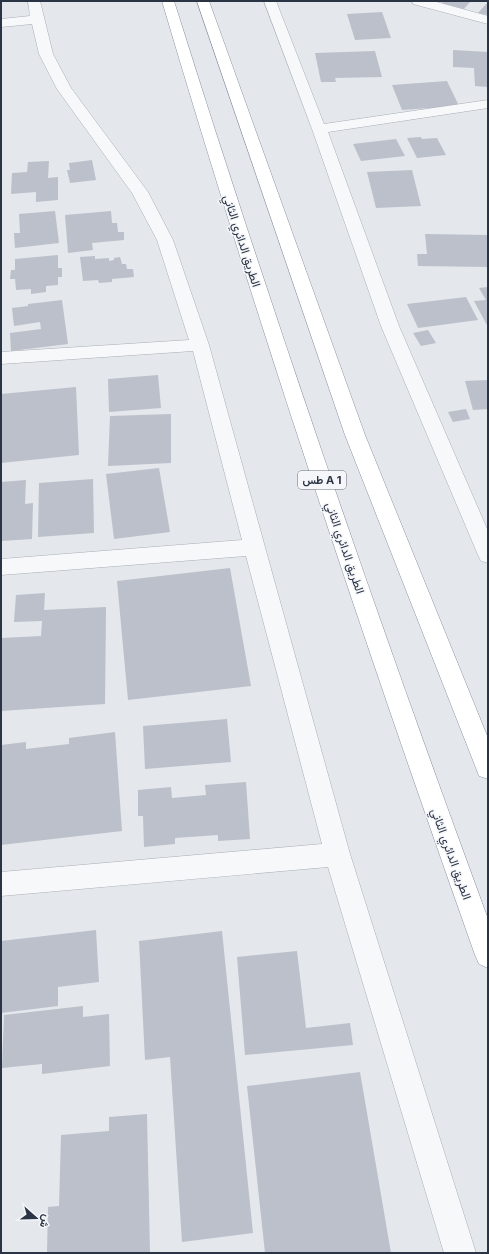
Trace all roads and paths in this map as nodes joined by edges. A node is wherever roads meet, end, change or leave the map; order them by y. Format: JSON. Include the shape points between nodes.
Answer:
{"nodes":[{"id":1,"x":168,"y":1,"type":"edge"},
{"id":2,"x":203,"y":1,"type":"edge"},
{"id":3,"x":270,"y":1,"type":"edge"},
{"id":4,"x":418,"y":1,"type":"edge"},
{"id":5,"x":35,"y":10,"type":"edge"},
{"id":6,"x":488,"y":20,"type":"edge"},
{"id":7,"x":1,"y":23,"type":"edge"},
{"id":8,"x":488,"y":104,"type":"edge"},
{"id":9,"x":319,"y":129,"type":"junction"},
{"id":10,"x":200,"y":345,"type":"junction"},
{"id":11,"x":1,"y":358,"type":"edge"},
{"id":12,"x":255,"y":547,"type":"junction"},
{"id":13,"x":488,"y":555,"type":"edge"},
{"id":14,"x":1,"y":567,"type":"edge"},
{"id":15,"x":488,"y":768,"type":"edge"},
{"id":16,"x":337,"y":854,"type":"junction"},
{"id":17,"x":1,"y":884,"type":"edge"},
{"id":18,"x":488,"y":955,"type":"edge"},
{"id":19,"x":460,"y":1253,"type":"edge"}],
"edges":[{"from":1,"to":18,"type":"highway","name":"الطريق الدائري الثاني","number":"طس A 1","via":[[242,243],[414,752]]},
{"from":2,"to":15,"type":"highway","via":[[355,435]]},
{"from":3,"to":9,"type":"street"},
{"from":4,"to":6,"type":"street"},
{"from":5,"to":7,"type":"street"},
{"from":5,"to":10,"type":"street","via":[[46,54],[64,89],[140,192],[161,234]]},
{"from":8,"to":9,"type":"street"},
{"from":9,"to":13,"type":"street","via":[[390,326]]},
{"from":10,"to":11,"type":"street"},
{"from":10,"to":12,"type":"street"},
{"from":12,"to":14,"type":"street"},
{"from":12,"to":16,"type":"street"},
{"from":16,"to":17,"type":"street"},
{"from":16,"to":19,"type":"street"}]}
